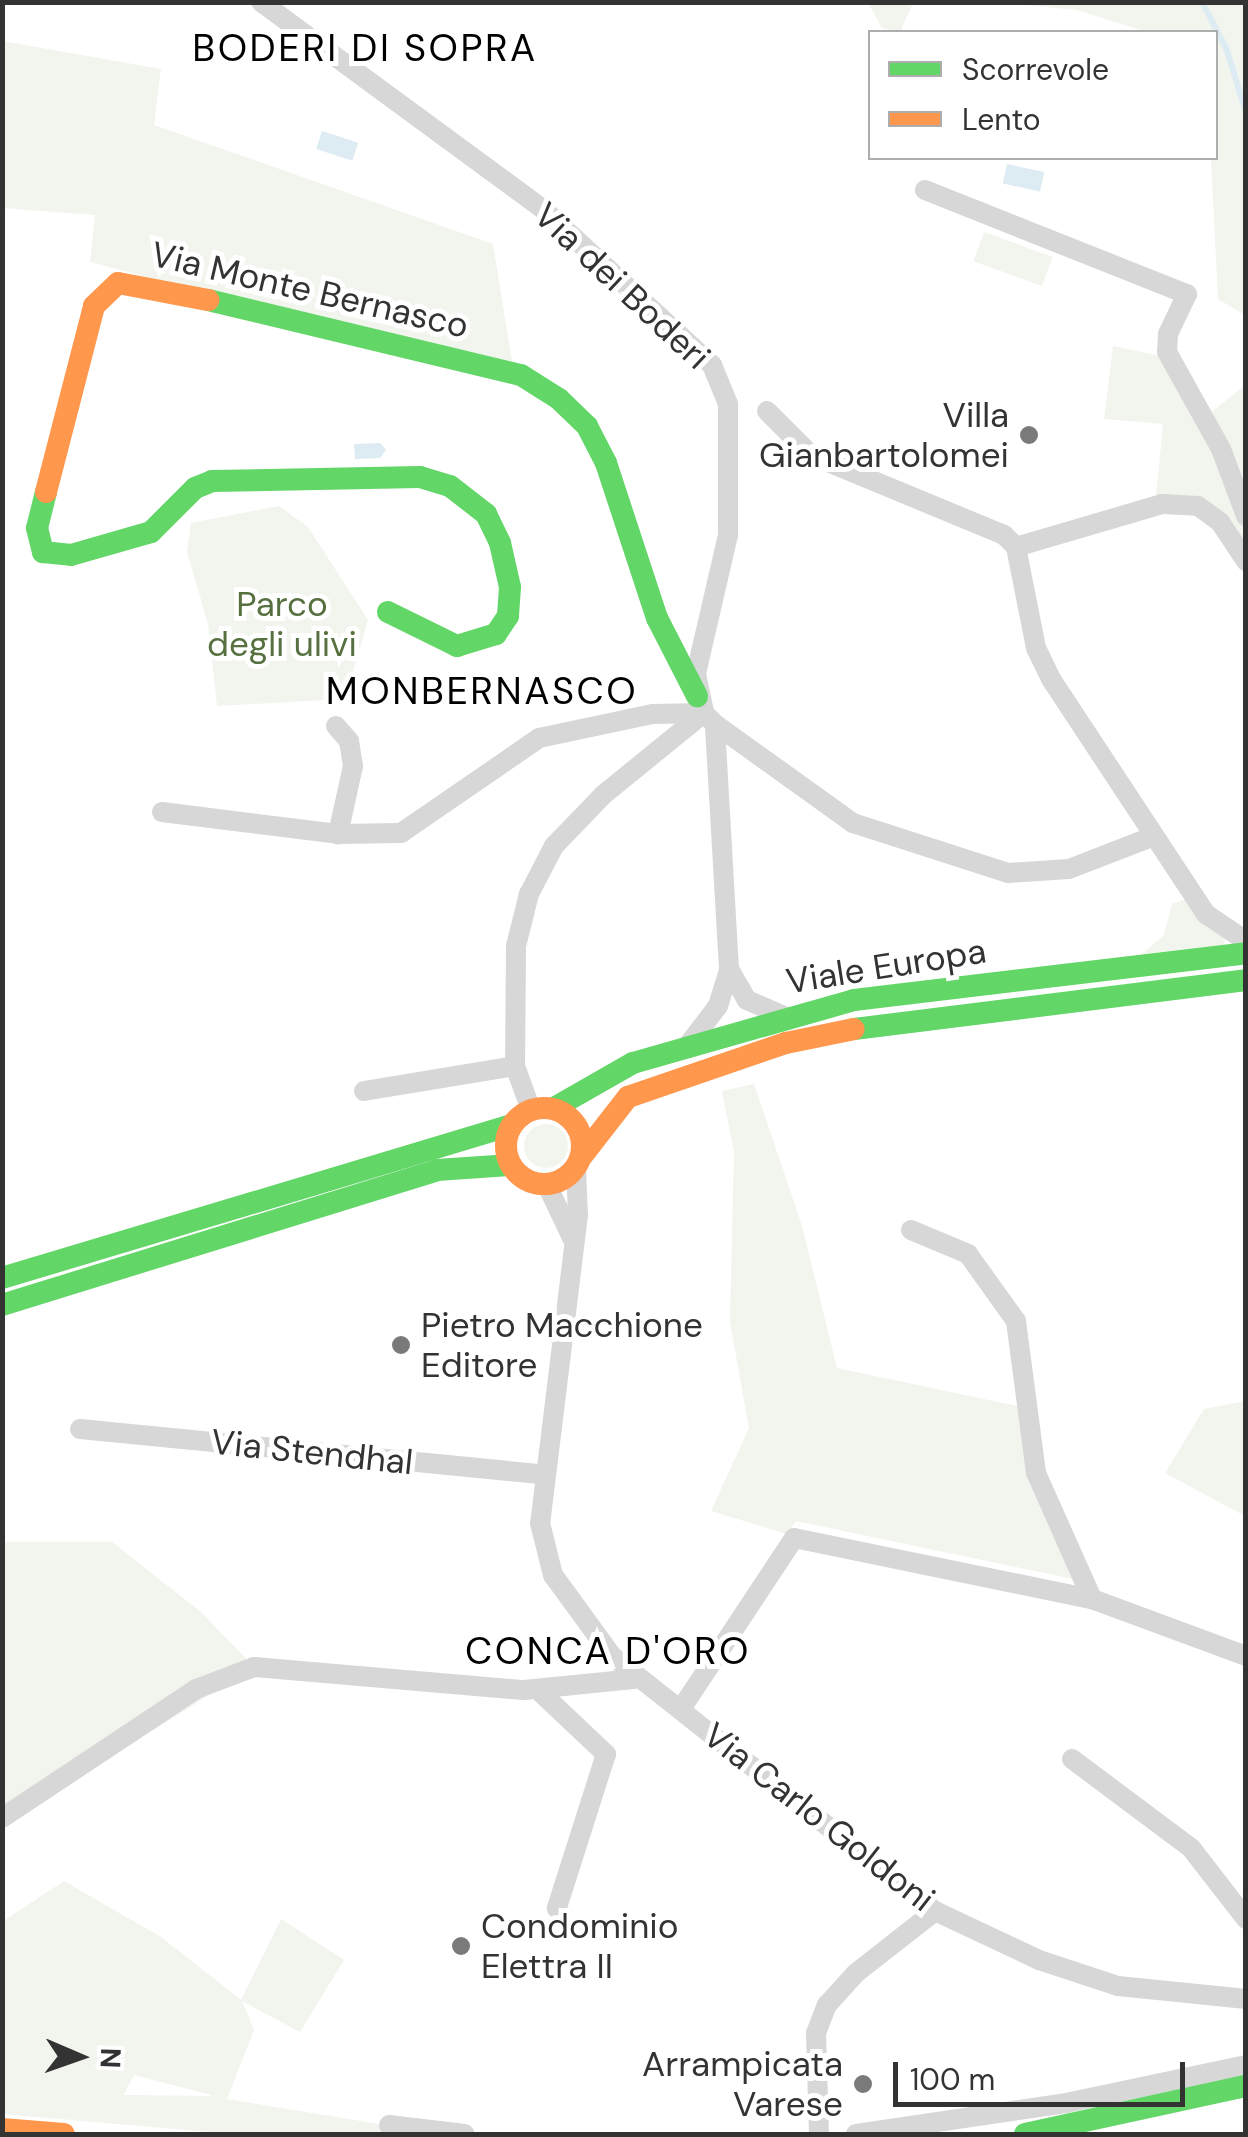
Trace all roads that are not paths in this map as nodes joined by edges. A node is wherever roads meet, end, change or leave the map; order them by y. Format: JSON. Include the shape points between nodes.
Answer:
{"nodes":[{"id":1,"x":262,"y":2,"type":"edge"},
{"id":2,"x":924,"y":190,"type":"dead end"},
{"id":3,"x":767,"y":411,"type":"dead end"},
{"id":4,"x":1246,"y":516,"type":"edge"},
{"id":5,"x":1016,"y":548,"type":"junction"},
{"id":6,"x":1246,"y":561,"type":"edge"},
{"id":7,"x":388,"y":612,"type":"dead end"},
{"id":8,"x":705,"y":711,"type":"junction"},
{"id":9,"x":336,"y":726,"type":"dead end"},
{"id":10,"x":162,"y":812,"type":"dead end"},
{"id":11,"x":338,"y":834,"type":"junction"},
{"id":12,"x":1154,"y":836,"type":"junction"},
{"id":13,"x":1246,"y":942,"type":"edge"},
{"id":14,"x":1246,"y":954,"type":"edge"},
{"id":15,"x":729,"y":969,"type":"junction"},
{"id":16,"x":1246,"y":980,"type":"edge"},
{"id":17,"x":784,"y":1016,"type":"junction"},
{"id":18,"x":685,"y":1048,"type":"junction"},
{"id":19,"x":514,"y":1066,"type":"junction"},
{"id":20,"x":364,"y":1091,"type":"dead end"},
{"id":21,"x":532,"y":1114,"type":"junction"},
{"id":22,"x":579,"y":1162,"type":"junction"},
{"id":23,"x":511,"y":1165,"type":"junction"},
{"id":24,"x":546,"y":1184,"type":"junction"},
{"id":25,"x":911,"y":1230,"type":"dead end"},
{"id":26,"x":573,"y":1240,"type":"junction"},
{"id":27,"x":2,"y":1278,"type":"edge"},
{"id":28,"x":2,"y":1305,"type":"edge"},
{"id":29,"x":80,"y":1429,"type":"dead end"},
{"id":30,"x":543,"y":1474,"type":"junction"},
{"id":31,"x":1092,"y":1599,"type":"junction"},
{"id":32,"x":1246,"y":1656,"type":"edge"},
{"id":33,"x":635,"y":1679,"type":"junction"},
{"id":34,"x":538,"y":1689,"type":"junction"},
{"id":35,"x":682,"y":1709,"type":"junction"},
{"id":36,"x":1072,"y":1759,"type":"dead end"},
{"id":37,"x":2,"y":1818,"type":"edge"},
{"id":38,"x":557,"y":1908,"type":"dead end"},
{"id":39,"x":935,"y":1911,"type":"junction"},
{"id":40,"x":1246,"y":1919,"type":"edge"},
{"id":41,"x":1246,"y":1999,"type":"edge"},
{"id":42,"x":1246,"y":2064,"type":"edge"},
{"id":43,"x":1246,"y":2086,"type":"edge"},
{"id":44,"x":389,"y":2124,"type":"dead end"},
{"id":45,"x":2,"y":2129,"type":"edge"},
{"id":46,"x":64,"y":2134,"type":"edge"},
{"id":47,"x":464,"y":2134,"type":"edge"},
{"id":48,"x":819,"y":2134,"type":"edge"},
{"id":49,"x":856,"y":2134,"type":"edge"},
{"id":50,"x":1025,"y":2134,"type":"edge"}],
"edges":[{"from":1,"to":8,"type":"street","name":"Via dei Boderi","via":[[544,210],[712,364],[728,404],[728,535],[724,574],[701,647]]},
{"from":2,"to":4,"type":"street","via":[[1187,294],[1167,352],[1222,449]]},
{"from":3,"to":5,"type":"street","via":[[811,455],[1004,536]]},
{"from":5,"to":6,"type":"street","via":[[1162,504],[1198,506],[1220,522]]},
{"from":5,"to":12,"type":"street","via":[[1036,648],[1050,679]]},
{"from":7,"to":8,"type":"main road","name":"Via Monte Bernasco","via":[[457,646],[496,634],[508,616],[510,587],[500,543],[486,514],[450,486],[420,477],[212,481],[195,488],[150,532],[71,555],[42,552],[37,528],[62,421],[94,306],[105,293],[118,283],[179,293],[522,375],[559,398],[587,426],[606,463],[657,618]]},
{"from":8,"to":11,"type":"street","via":[[653,714],[539,738],[401,833]]},
{"from":8,"to":12,"type":"street","via":[[852,823],[1008,873],[1069,869]]},
{"from":8,"to":15,"type":"street","name":"Via Monte Bernasco"},
{"from":8,"to":19,"type":"street","via":[[602,795],[554,846],[529,894],[516,946]]},
{"from":9,"to":11,"type":"street","via":[[349,741],[353,766]]},
{"from":10,"to":11,"type":"street"},
{"from":12,"to":13,"type":"street","via":[[1206,914]]},
{"from":14,"to":17,"type":"main road","name":"Viale Europa","via":[[854,1000]]},
{"from":15,"to":17,"type":"street","via":[[746,1000]]},
{"from":15,"to":18,"type":"street","name":"Via Monte Bernasco","via":[[718,1006]]},
{"from":16,"to":22,"type":"main road","name":"Viale Europa","via":[[786,1042],[628,1097]]},
{"from":17,"to":18,"type":"main road","name":"Viale Europa"},
{"from":18,"to":21,"type":"main road","name":"Viale Europa","via":[[633,1063]]},
{"from":19,"to":20,"type":"street"},
{"from":19,"to":21,"type":"street"},
{"from":21,"to":22,"type":"main road","via":[[574,1121]]},
{"from":21,"to":23,"type":"main road","via":[[506,1145]]},
{"from":21,"to":27,"type":"main road","name":"Viale Europa"},
{"from":22,"to":24,"type":"main road","name":"Viale Europa"},
{"from":22,"to":26,"type":"street"},
{"from":23,"to":24,"type":"main road","via":[[526,1180]]},
{"from":23,"to":28,"type":"main road","via":[[460,1165]]},
{"from":24,"to":26,"type":"street"},
{"from":25,"to":31,"type":"street","via":[[968,1254],[1016,1321],[1036,1473]]},
{"from":26,"to":30,"type":"street"},
{"from":29,"to":30,"type":"street","name":"Via Stendhal"},
{"from":30,"to":33,"type":"street","via":[[546,1560]]},
{"from":31,"to":32,"type":"street"},
{"from":31,"to":35,"type":"street","via":[[794,1538]]},
{"from":33,"to":34,"type":"street"},
{"from":33,"to":35,"type":"street","name":"Via Carlo Goldoni"},
{"from":34,"to":37,"type":"street","via":[[254,1667],[196,1689]]},
{"from":34,"to":38,"type":"street","via":[[606,1754]]},
{"from":35,"to":39,"type":"street","name":"Via Carlo Goldoni"},
{"from":36,"to":40,"type":"street","via":[[1191,1848]]},
{"from":39,"to":41,"type":"street","name":"Via Carlo Goldoni","via":[[1039,1960],[1118,1986]]},
{"from":39,"to":48,"type":"street","via":[[856,1973],[827,2005],[816,2033]]},
{"from":42,"to":49,"type":"street","via":[[1049,2106]]},
{"from":43,"to":50,"type":"main road"},
{"from":44,"to":47,"type":"street"},
{"from":45,"to":46,"type":"main road"}]}
